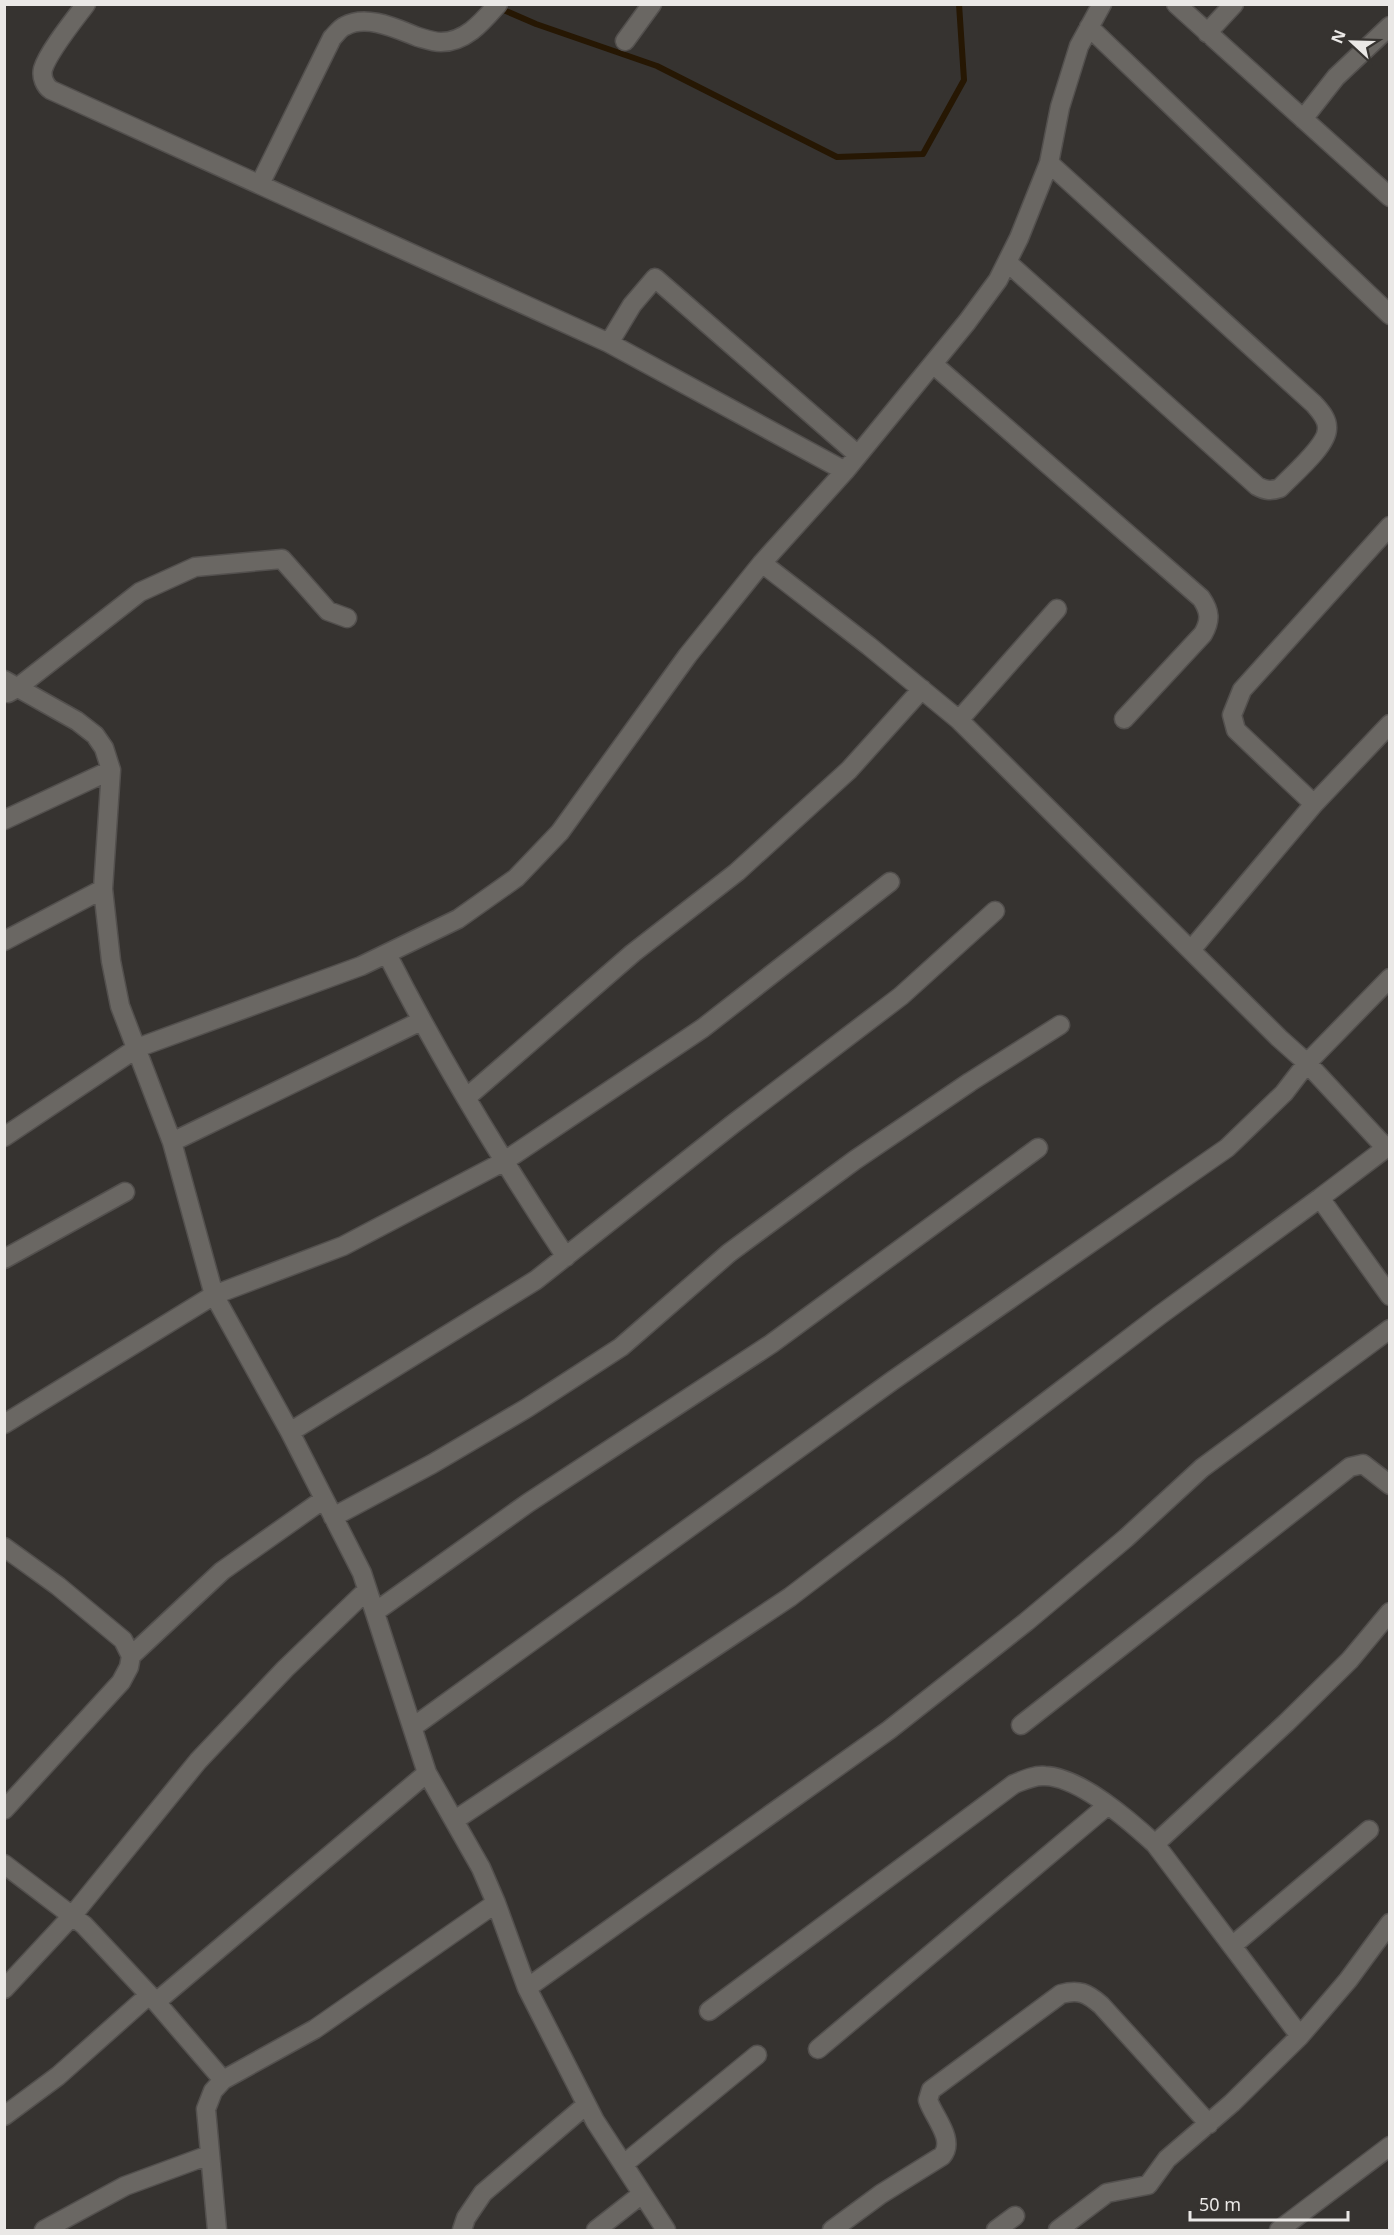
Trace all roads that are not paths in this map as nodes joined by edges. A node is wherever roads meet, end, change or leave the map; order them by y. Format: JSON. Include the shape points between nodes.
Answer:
{"nodes":[{"id":1,"x":86,"y":4,"type":"edge"},
{"id":2,"x":498,"y":4,"type":"edge"},
{"id":3,"x":652,"y":4,"type":"edge"},
{"id":4,"x":1102,"y":4,"type":"edge"},
{"id":5,"x":1176,"y":4,"type":"edge"},
{"id":6,"x":1234,"y":4,"type":"edge"},
{"id":7,"x":1389,"y":26,"type":"edge"},
{"id":8,"x":1089,"y":27,"type":"junction"},
{"id":9,"x":1208,"y":33,"type":"junction"},
{"id":10,"x":625,"y":41,"type":"dead end"},
{"id":11,"x":1303,"y":119,"type":"junction"},
{"id":12,"x":1049,"y":163,"type":"junction"},
{"id":13,"x":260,"y":184,"type":"junction"},
{"id":14,"x":1389,"y":197,"type":"edge"},
{"id":15,"x":1007,"y":261,"type":"junction"},
{"id":16,"x":1389,"y":315,"type":"edge"},
{"id":17,"x":609,"y":344,"type":"junction"},
{"id":18,"x":933,"y":364,"type":"junction"},
{"id":19,"x":858,"y":455,"type":"junction"},
{"id":20,"x":845,"y":471,"type":"junction"},
{"id":21,"x":1389,"y":526,"type":"edge"},
{"id":22,"x":762,"y":563,"type":"junction"},
{"id":23,"x":1057,"y":609,"type":"dead end"},
{"id":24,"x":347,"y":618,"type":"dead end"},
{"id":25,"x":9,"y":688,"type":"edge"},
{"id":26,"x":922,"y":689,"type":"junction"},
{"id":27,"x":1124,"y":719,"type":"dead end"},
{"id":28,"x":959,"y":720,"type":"junction"},
{"id":29,"x":1389,"y":724,"type":"edge"},
{"id":30,"x":111,"y":770,"type":"junction"},
{"id":31,"x":1314,"y":804,"type":"junction"},
{"id":32,"x":4,"y":820,"type":"edge"},
{"id":33,"x":890,"y":882,"type":"dead end"},
{"id":34,"x":103,"y":890,"type":"junction"},
{"id":35,"x":995,"y":911,"type":"dead end"},
{"id":36,"x":4,"y":941,"type":"edge"},
{"id":37,"x":1191,"y":950,"type":"junction"},
{"id":38,"x":387,"y":954,"type":"junction"},
{"id":39,"x":1389,"y":978,"type":"edge"},
{"id":40,"x":421,"y":1021,"type":"junction"},
{"id":41,"x":1060,"y":1025,"type":"dead end"},
{"id":42,"x":137,"y":1048,"type":"junction"},
{"id":43,"x":1307,"y":1063,"type":"junction"},
{"id":44,"x":466,"y":1098,"type":"junction"},
{"id":45,"x":4,"y":1137,"type":"edge"},
{"id":46,"x":172,"y":1142,"type":"junction"},
{"id":47,"x":1388,"y":1147,"type":"edge"},
{"id":48,"x":1038,"y":1148,"type":"dead end"},
{"id":49,"x":503,"y":1162,"type":"junction"},
{"id":50,"x":125,"y":1192,"type":"dead end"},
{"id":51,"x":1320,"y":1198,"type":"junction"},
{"id":52,"x":566,"y":1257,"type":"junction"},
{"id":53,"x":4,"y":1259,"type":"edge"},
{"id":54,"x":214,"y":1295,"type":"junction"},
{"id":55,"x":1389,"y":1296,"type":"edge"},
{"id":56,"x":1389,"y":1329,"type":"edge"},
{"id":57,"x":4,"y":1424,"type":"edge"},
{"id":58,"x":290,"y":1432,"type":"junction"},
{"id":59,"x":1389,"y":1485,"type":"edge"},
{"id":60,"x":324,"y":1499,"type":"junction"},
{"id":61,"x":333,"y":1517,"type":"junction"},
{"id":62,"x":4,"y":1547,"type":"edge"},
{"id":63,"x":367,"y":1590,"type":"junction"},
{"id":64,"x":375,"y":1612,"type":"junction"},
{"id":65,"x":1389,"y":1612,"type":"edge"},
{"id":66,"x":131,"y":1656,"type":"junction"},
{"id":67,"x":1021,"y":1725,"type":"dead end"},
{"id":68,"x":413,"y":1727,"type":"junction"},
{"id":69,"x":427,"y":1773,"type":"junction"},
{"id":70,"x":1108,"y":1805,"type":"junction"},
{"id":71,"x":4,"y":1810,"type":"edge"},
{"id":72,"x":455,"y":1820,"type":"junction"},
{"id":73,"x":1369,"y":1830,"type":"dead end"},
{"id":74,"x":1155,"y":1844,"type":"junction"},
{"id":75,"x":4,"y":1864,"type":"edge"},
{"id":76,"x":496,"y":1903,"type":"junction"},
{"id":77,"x":72,"y":1916,"type":"junction"},
{"id":78,"x":1389,"y":1923,"type":"edge"},
{"id":79,"x":1232,"y":1946,"type":"junction"},
{"id":80,"x":527,"y":1988,"type":"junction"},
{"id":81,"x":4,"y":1989,"type":"edge"},
{"id":82,"x":153,"y":1999,"type":"junction"},
{"id":83,"x":710,"y":2011,"type":"dead end"},
{"id":84,"x":1300,"y":2036,"type":"junction"},
{"id":85,"x":818,"y":2049,"type":"dead end"},
{"id":86,"x":756,"y":2055,"type":"dead end"},
{"id":87,"x":223,"y":2080,"type":"junction"},
{"id":88,"x":586,"y":2105,"type":"junction"},
{"id":89,"x":4,"y":2116,"type":"edge"},
{"id":90,"x":1209,"y":2124,"type":"junction"},
{"id":91,"x":1389,"y":2146,"type":"edge"},
{"id":92,"x":209,"y":2155,"type":"junction"},
{"id":93,"x":624,"y":2164,"type":"junction"},
{"id":94,"x":642,"y":2194,"type":"junction"},
{"id":95,"x":1015,"y":2216,"type":"dead end"},
{"id":96,"x":44,"y":2230,"type":"edge"},
{"id":97,"x":217,"y":2230,"type":"edge"},
{"id":98,"x":462,"y":2230,"type":"edge"},
{"id":99,"x":596,"y":2230,"type":"edge"},
{"id":100,"x":666,"y":2230,"type":"edge"},
{"id":101,"x":832,"y":2230,"type":"edge"},
{"id":102,"x":996,"y":2230,"type":"edge"},
{"id":103,"x":1058,"y":2230,"type":"edge"},
{"id":104,"x":1279,"y":2230,"type":"edge"}],
"edges":[{"from":1,"to":13,"type":"street","via":[[48,58],[43,75],[47,87]]},
{"from":2,"to":13,"type":"street","via":[[480,25],[465,35],[441,42],[387,25],[353,22],[343,27],[332,38]]},
{"from":3,"to":10,"type":"street"},
{"from":4,"to":8,"type":"street"},
{"from":5,"to":9,"type":"street"},
{"from":6,"to":9,"type":"street"},
{"from":7,"to":11,"type":"street","via":[[1336,77]]},
{"from":8,"to":12,"type":"street","via":[[1060,107]]},
{"from":8,"to":16,"type":"street"},
{"from":9,"to":11,"type":"street"},
{"from":11,"to":14,"type":"street"},
{"from":12,"to":15,"type":"street"},
{"from":12,"to":15,"type":"street","via":[[1314,404],[1327,422],[1324,442],[1280,488],[1265,490],[1257,486]]},
{"from":13,"to":17,"type":"street"},
{"from":15,"to":18,"type":"street","via":[[986,297]]},
{"from":17,"to":19,"type":"street","via":[[632,304],[655,278]]},
{"from":17,"to":20,"type":"street"},
{"from":18,"to":19,"type":"street"},
{"from":18,"to":27,"type":"street","via":[[1208,608],[1210,615],[1203,634]]},
{"from":19,"to":20,"type":"street"},
{"from":20,"to":22,"type":"street"},
{"from":21,"to":31,"type":"street","via":[[1242,690],[1232,715],[1236,730]]},
{"from":22,"to":26,"type":"street"},
{"from":22,"to":38,"type":"street","via":[[688,655],[560,832],[516,878],[458,919]]},
{"from":23,"to":28,"type":"street"},
{"from":24,"to":25,"type":"street","via":[[328,611],[282,559],[195,567],[140,592]]},
{"from":25,"to":30,"type":"street","via":[[77,721],[95,735],[105,748]]},
{"from":26,"to":28,"type":"street"},
{"from":26,"to":44,"type":"street","via":[[849,770],[737,872],[633,953]]},
{"from":28,"to":37,"type":"street"},
{"from":29,"to":31,"type":"street"},
{"from":30,"to":32,"type":"street"},
{"from":30,"to":34,"type":"street"},
{"from":31,"to":37,"type":"street"},
{"from":33,"to":49,"type":"street","via":[[703,1028]]},
{"from":34,"to":36,"type":"street"},
{"from":34,"to":42,"type":"street","via":[[120,1006]]},
{"from":35,"to":52,"type":"street","via":[[901,996]]},
{"from":37,"to":43,"type":"street"},
{"from":38,"to":40,"type":"street"},
{"from":38,"to":42,"type":"street"},
{"from":39,"to":43,"type":"street"},
{"from":40,"to":44,"type":"street"},
{"from":40,"to":46,"type":"street"},
{"from":41,"to":61,"type":"street","via":[[837,1173],[729,1252],[621,1347],[527,1408]]},
{"from":42,"to":45,"type":"street"},
{"from":42,"to":46,"type":"street"},
{"from":43,"to":47,"type":"street"},
{"from":43,"to":68,"type":"street","via":[[1284,1093],[1227,1148],[892,1381]]},
{"from":44,"to":49,"type":"street"},
{"from":46,"to":54,"type":"street"},
{"from":47,"to":51,"type":"street"},
{"from":48,"to":64,"type":"street","via":[[771,1344],[528,1503]]},
{"from":49,"to":52,"type":"street"},
{"from":49,"to":54,"type":"street","via":[[343,1245]]},
{"from":50,"to":53,"type":"street"},
{"from":51,"to":55,"type":"street"},
{"from":51,"to":72,"type":"street","via":[[790,1597]]},
{"from":52,"to":58,"type":"street","via":[[536,1280]]},
{"from":54,"to":57,"type":"street"},
{"from":54,"to":58,"type":"street"},
{"from":56,"to":80,"type":"street","via":[[1202,1468],[1035,1614],[889,1730]]},
{"from":58,"to":60,"type":"street"},
{"from":59,"to":67,"type":"street","via":[[1363,1464],[1350,1467]]},
{"from":60,"to":61,"type":"street"},
{"from":60,"to":66,"type":"street","via":[[222,1571]]},
{"from":61,"to":63,"type":"street"},
{"from":62,"to":66,"type":"street","via":[[123,1640]]},
{"from":63,"to":64,"type":"street"},
{"from":63,"to":77,"type":"street","via":[[198,1761]]},
{"from":64,"to":68,"type":"street"},
{"from":65,"to":74,"type":"street","via":[[1350,1660]]},
{"from":66,"to":71,"type":"street","via":[[121,1682]]},
{"from":68,"to":69,"type":"street"},
{"from":69,"to":72,"type":"street"},
{"from":69,"to":82,"type":"street"},
{"from":70,"to":74,"type":"street"},
{"from":70,"to":83,"type":"street","via":[[1064,1780],[1029,1777],[1014,1784]]},
{"from":70,"to":85,"type":"street"},
{"from":72,"to":76,"type":"street"},
{"from":73,"to":79,"type":"street"},
{"from":74,"to":79,"type":"street"},
{"from":75,"to":77,"type":"street"},
{"from":76,"to":80,"type":"street"},
{"from":76,"to":87,"type":"street","via":[[315,2029]]},
{"from":77,"to":81,"type":"street"},
{"from":77,"to":82,"type":"street"},
{"from":78,"to":84,"type":"street","via":[[1348,1980]]},
{"from":79,"to":84,"type":"street"},
{"from":80,"to":88,"type":"street"},
{"from":82,"to":87,"type":"street"},
{"from":82,"to":89,"type":"street"},
{"from":84,"to":90,"type":"street"},
{"from":86,"to":93,"type":"street"},
{"from":87,"to":92,"type":"street","via":[[213,2091],[206,2109]]},
{"from":88,"to":93,"type":"street"},
{"from":88,"to":98,"type":"street","via":[[483,2193]]},
{"from":90,"to":101,"type":"street","via":[[1101,2005],[1075,1990],[1061,1994],[932,2090],[928,2100],[947,2140],[946,2152]]},
{"from":90,"to":103,"type":"street","via":[[1167,2159],[1148,2185],[1107,2193]]},
{"from":91,"to":104,"type":"street"},
{"from":92,"to":96,"type":"street","via":[[125,2186]]},
{"from":92,"to":97,"type":"street"},
{"from":93,"to":94,"type":"street"},
{"from":94,"to":99,"type":"street"},
{"from":94,"to":100,"type":"street"},
{"from":95,"to":102,"type":"street"}]}
